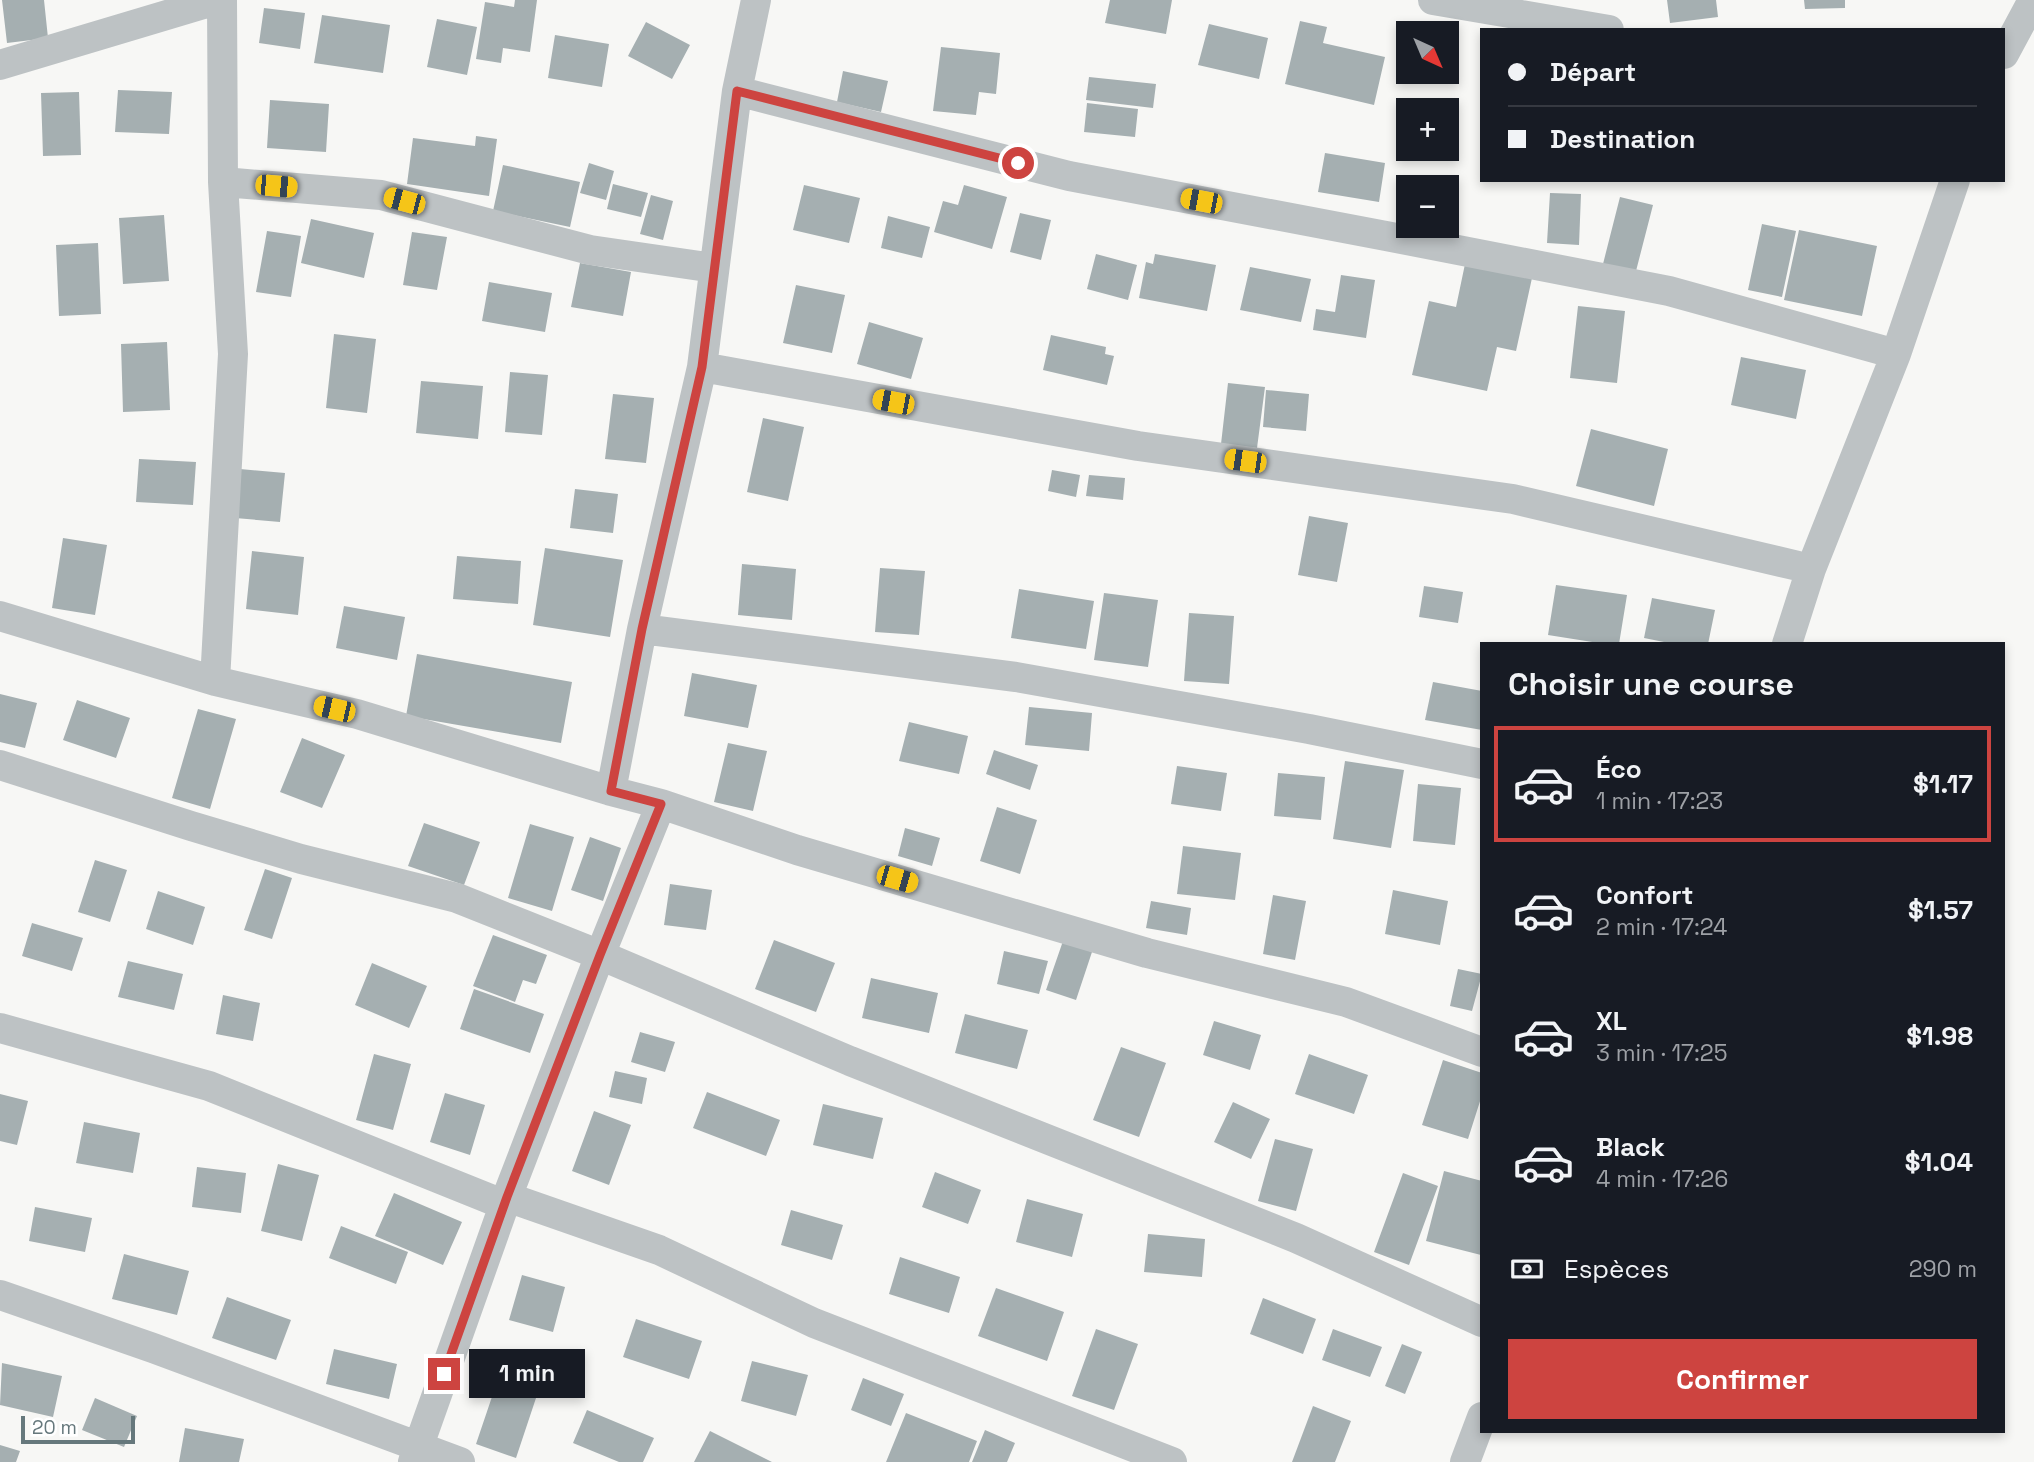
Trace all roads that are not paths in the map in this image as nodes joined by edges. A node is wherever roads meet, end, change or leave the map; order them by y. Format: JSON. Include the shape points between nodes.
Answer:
{"nodes":[{"id":1,"x":219,"y":0,"type":"edge"},
{"id":2,"x":756,"y":0,"type":"edge"},
{"id":3,"x":1433,"y":0,"type":"edge"},
{"id":4,"x":2033,"y":0,"type":"edge"},
{"id":5,"x":1597,"y":28,"type":"edge"},
{"id":6,"x":2005,"y":52,"type":"edge"},
{"id":7,"x":0,"y":65,"type":"edge"},
{"id":8,"x":737,"y":91,"type":"junction"},
{"id":9,"x":223,"y":182,"type":"junction"},
{"id":10,"x":1954,"y":182,"type":"edge"},
{"id":11,"x":714,"y":268,"type":"junction"},
{"id":12,"x":1896,"y":355,"type":"junction"},
{"id":13,"x":702,"y":367,"type":"junction"},
{"id":14,"x":1811,"y":569,"type":"junction"},
{"id":15,"x":0,"y":615,"type":"edge"},
{"id":16,"x":642,"y":629,"type":"junction"},
{"id":17,"x":1788,"y":642,"type":"edge"},
{"id":18,"x":215,"y":681,"type":"junction"},
{"id":19,"x":1480,"y":764,"type":"edge"},
{"id":20,"x":0,"y":765,"type":"edge"},
{"id":21,"x":611,"y":791,"type":"junction"},
{"id":22,"x":661,"y":804,"type":"junction"},
{"id":23,"x":600,"y":955,"type":"junction"},
{"id":24,"x":0,"y":1028,"type":"edge"},
{"id":25,"x":1480,"y":1051,"type":"edge"},
{"id":26,"x":506,"y":1201,"type":"junction"},
{"id":27,"x":0,"y":1294,"type":"edge"},
{"id":28,"x":1480,"y":1321,"type":"edge"},
{"id":29,"x":1480,"y":1422,"type":"edge"},
{"id":30,"x":415,"y":1455,"type":"edge"},
{"id":31,"x":460,"y":1462,"type":"edge"},
{"id":32,"x":1172,"y":1462,"type":"edge"},
{"id":33,"x":1465,"y":1462,"type":"edge"}],
"edges":[{"from":1,"to":7,"type":"street"},
{"from":1,"to":9,"type":"street"},
{"from":2,"to":8,"type":"street"},
{"from":3,"to":5,"type":"street"},
{"from":4,"to":6,"type":"street"},
{"from":8,"to":11,"type":"street"},
{"from":8,"to":12,"type":"street","via":[[1069,176],[1668,291]]},
{"from":9,"to":11,"type":"street","via":[[381,195],[590,250]]},
{"from":9,"to":18,"type":"street","via":[[233,354]]},
{"from":10,"to":12,"type":"street"},
{"from":11,"to":13,"type":"street"},
{"from":12,"to":14,"type":"street"},
{"from":13,"to":14,"type":"street","via":[[1138,446],[1513,499]]},
{"from":13,"to":16,"type":"street"},
{"from":14,"to":17,"type":"street"},
{"from":15,"to":18,"type":"street"},
{"from":16,"to":19,"type":"street","via":[[1016,677]]},
{"from":16,"to":21,"type":"street"},
{"from":18,"to":21,"type":"street","via":[[357,714]]},
{"from":20,"to":23,"type":"street","via":[[302,859],[457,898]]},
{"from":21,"to":22,"type":"street"},
{"from":22,"to":23,"type":"street"},
{"from":22,"to":25,"type":"street","via":[[1147,953],[1346,1002]]},
{"from":23,"to":26,"type":"street"},
{"from":23,"to":28,"type":"street","via":[[863,1066],[1296,1238]]},
{"from":24,"to":26,"type":"street","via":[[209,1086]]},
{"from":26,"to":30,"type":"street"},
{"from":26,"to":32,"type":"street","via":[[659,1250],[814,1323]]},
{"from":27,"to":30,"type":"street","via":[[153,1348]]},
{"from":29,"to":33,"type":"street"},
{"from":30,"to":31,"type":"street"}]}
